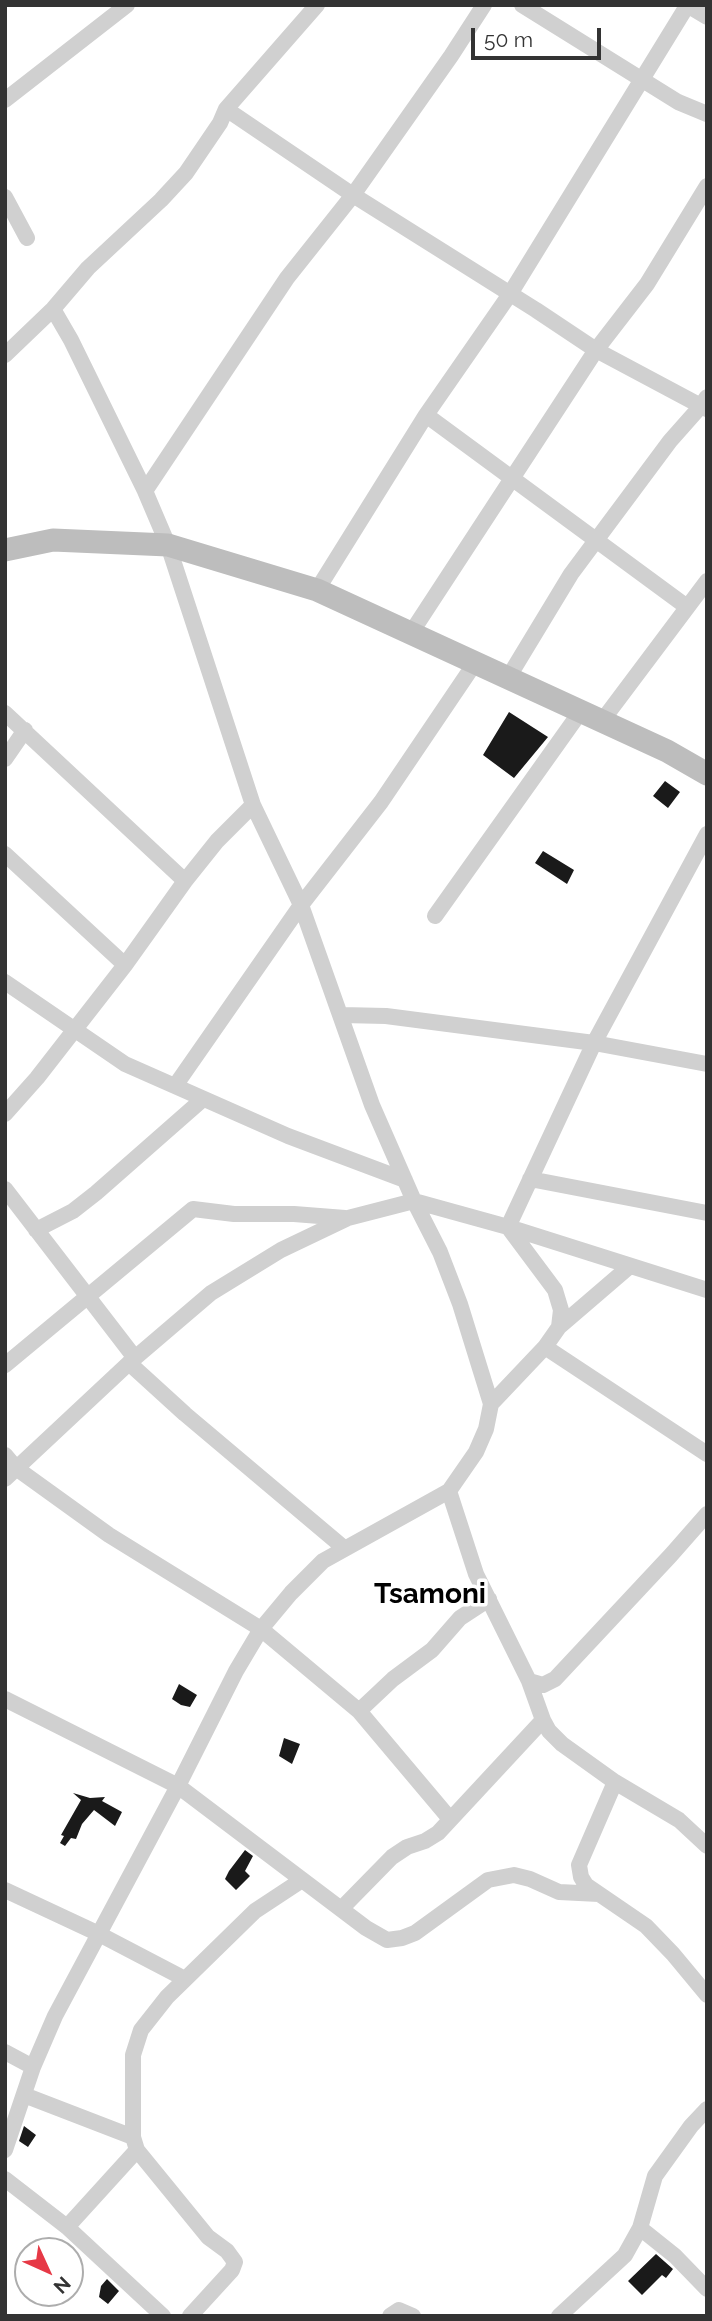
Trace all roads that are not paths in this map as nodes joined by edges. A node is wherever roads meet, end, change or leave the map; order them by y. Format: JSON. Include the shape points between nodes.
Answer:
{"nodes":[{"id":1,"x":127,"y":5,"type":"edge"},
{"id":2,"x":317,"y":5,"type":"edge"},
{"id":3,"x":484,"y":5,"type":"edge"},
{"id":4,"x":522,"y":5,"type":"edge"},
{"id":5,"x":687,"y":6,"type":"edge"},
{"id":6,"x":707,"y":17,"type":"edge"},
{"id":7,"x":641,"y":79,"type":"junction"},
{"id":8,"x":5,"y":100,"type":"edge"},
{"id":9,"x":226,"y":109,"type":"junction"},
{"id":10,"x":707,"y":114,"type":"edge"},
{"id":11,"x":707,"y":186,"type":"edge"},
{"id":12,"x":353,"y":195,"type":"junction"},
{"id":13,"x":5,"y":197,"type":"edge"},
{"id":14,"x":27,"y":238,"type":"dead end"},
{"id":15,"x":510,"y":294,"type":"junction"},
{"id":16,"x":53,"y":309,"type":"junction"},
{"id":17,"x":596,"y":350,"type":"junction"},
{"id":18,"x":5,"y":355,"type":"edge"},
{"id":19,"x":705,"y":404,"type":"edge"},
{"id":20,"x":426,"y":415,"type":"junction"},
{"id":21,"x":511,"y":478,"type":"junction"},
{"id":22,"x":145,"y":491,"type":"junction"},
{"id":23,"x":597,"y":541,"type":"junction"},
{"id":24,"x":168,"y":545,"type":"junction"},
{"id":25,"x":5,"y":550,"type":"edge"},
{"id":26,"x":707,"y":581,"type":"edge"},
{"id":27,"x":317,"y":590,"type":"junction"},
{"id":28,"x":687,"y":607,"type":"junction"},
{"id":29,"x":411,"y":633,"type":"junction"},
{"id":30,"x":475,"y":663,"type":"junction"},
{"id":31,"x":508,"y":678,"type":"junction"},
{"id":32,"x":581,"y":712,"type":"junction"},
{"id":33,"x":5,"y":713,"type":"edge"},
{"id":34,"x":602,"y":721,"type":"junction"},
{"id":35,"x":25,"y":730,"type":"junction"},
{"id":36,"x":5,"y":759,"type":"edge"},
{"id":37,"x":707,"y":774,"type":"edge"},
{"id":38,"x":253,"y":805,"type":"junction"},
{"id":39,"x":707,"y":834,"type":"edge"},
{"id":40,"x":5,"y":854,"type":"edge"},
{"id":41,"x":185,"y":881,"type":"junction"},
{"id":42,"x":302,"y":905,"type":"junction"},
{"id":43,"x":435,"y":916,"type":"dead end"},
{"id":44,"x":125,"y":965,"type":"junction"},
{"id":45,"x":5,"y":982,"type":"edge"},
{"id":46,"x":342,"y":1016,"type":"junction"},
{"id":47,"x":74,"y":1030,"type":"junction"},
{"id":48,"x":594,"y":1043,"type":"junction"},
{"id":49,"x":707,"y":1064,"type":"edge"},
{"id":50,"x":175,"y":1086,"type":"junction"},
{"id":51,"x":203,"y":1099,"type":"junction"},
{"id":52,"x":5,"y":1114,"type":"edge"},
{"id":53,"x":530,"y":1179,"type":"junction"},
{"id":54,"x":405,"y":1180,"type":"junction"},
{"id":55,"x":5,"y":1189,"type":"edge"},
{"id":56,"x":414,"y":1201,"type":"junction"},
{"id":57,"x":707,"y":1213,"type":"edge"},
{"id":58,"x":348,"y":1218,"type":"junction"},
{"id":59,"x":508,"y":1227,"type":"junction"},
{"id":60,"x":36,"y":1230,"type":"junction"},
{"id":61,"x":630,"y":1266,"type":"junction"},
{"id":62,"x":707,"y":1290,"type":"edge"},
{"id":63,"x":86,"y":1296,"type":"junction"},
{"id":64,"x":558,"y":1327,"type":"junction"},
{"id":65,"x":545,"y":1347,"type":"junction"},
{"id":66,"x":132,"y":1361,"type":"junction"},
{"id":67,"x":5,"y":1365,"type":"edge"},
{"id":68,"x":491,"y":1404,"type":"junction"},
{"id":69,"x":707,"y":1454,"type":"edge"},
{"id":70,"x":5,"y":1455,"type":"edge"},
{"id":71,"x":11,"y":1473,"type":"edge"},
{"id":72,"x":449,"y":1491,"type":"junction"},
{"id":73,"x":707,"y":1514,"type":"edge"},
{"id":74,"x":344,"y":1548,"type":"junction"},
{"id":75,"x":489,"y":1599,"type":"junction"},
{"id":76,"x":261,"y":1629,"type":"junction"},
{"id":77,"x":529,"y":1681,"type":"junction"},
{"id":78,"x":5,"y":1699,"type":"edge"},
{"id":79,"x":359,"y":1711,"type":"junction"},
{"id":80,"x":543,"y":1720,"type":"junction"},
{"id":81,"x":615,"y":1782,"type":"junction"},
{"id":82,"x":178,"y":1786,"type":"junction"},
{"id":83,"x":450,"y":1819,"type":"junction"},
{"id":84,"x":707,"y":1846,"type":"edge"},
{"id":85,"x":302,"y":1880,"type":"junction"},
{"id":86,"x":5,"y":1890,"type":"edge"},
{"id":87,"x":599,"y":1894,"type":"junction"},
{"id":88,"x":341,"y":1909,"type":"junction"},
{"id":89,"x":97,"y":1933,"type":"junction"},
{"id":90,"x":185,"y":1979,"type":"junction"},
{"id":91,"x":707,"y":1995,"type":"edge"},
{"id":92,"x":5,"y":2052,"type":"edge"},
{"id":93,"x":33,"y":2067,"type":"junction"},
{"id":94,"x":24,"y":2095,"type":"junction"},
{"id":95,"x":707,"y":2109,"type":"edge"},
{"id":96,"x":135,"y":2143,"type":"junction"},
{"id":97,"x":5,"y":2150,"type":"edge"},
{"id":98,"x":5,"y":2179,"type":"edge"},
{"id":99,"x":67,"y":2227,"type":"junction"},
{"id":100,"x":640,"y":2228,"type":"junction"},
{"id":101,"x":707,"y":2289,"type":"edge"},
{"id":102,"x":163,"y":2316,"type":"edge"},
{"id":103,"x":190,"y":2316,"type":"edge"},
{"id":104,"x":390,"y":2316,"type":"edge"},
{"id":105,"x":413,"y":2316,"type":"edge"},
{"id":106,"x":559,"y":2316,"type":"edge"}],
"edges":[{"from":1,"to":8,"type":"street"},
{"from":2,"to":9,"type":"street"},
{"from":3,"to":12,"type":"street"},
{"from":4,"to":7,"type":"street"},
{"from":5,"to":6,"type":"street"},
{"from":5,"to":7,"type":"street"},
{"from":7,"to":10,"type":"street"},
{"from":7,"to":15,"type":"street"},
{"from":9,"to":12,"type":"street"},
{"from":9,"to":16,"type":"street","via":[[186,173],[88,268]]},
{"from":11,"to":17,"type":"street","via":[[647,284]]},
{"from":12,"to":15,"type":"street"},
{"from":12,"to":22,"type":"street","via":[[287,278]]},
{"from":13,"to":14,"type":"street"},
{"from":15,"to":17,"type":"street"},
{"from":15,"to":20,"type":"street"},
{"from":16,"to":18,"type":"street"},
{"from":16,"to":22,"type":"street"},
{"from":17,"to":19,"type":"street"},
{"from":17,"to":21,"type":"street"},
{"from":19,"to":23,"type":"street","via":[[670,441]]},
{"from":20,"to":21,"type":"street"},
{"from":20,"to":27,"type":"street"},
{"from":21,"to":23,"type":"street"},
{"from":21,"to":29,"type":"street"},
{"from":22,"to":24,"type":"street"},
{"from":23,"to":28,"type":"street"},
{"from":23,"to":31,"type":"street","via":[[571,574]]},
{"from":24,"to":25,"type":"main road","via":[[52,540]]},
{"from":24,"to":27,"type":"main road"},
{"from":24,"to":38,"type":"street"},
{"from":26,"to":28,"type":"street"},
{"from":27,"to":29,"type":"main road"},
{"from":28,"to":34,"type":"street"},
{"from":29,"to":30,"type":"main road"},
{"from":30,"to":31,"type":"main road"},
{"from":30,"to":42,"type":"street","via":[[382,802]]},
{"from":31,"to":32,"type":"main road"},
{"from":32,"to":34,"type":"main road"},
{"from":32,"to":43,"type":"street"},
{"from":33,"to":35,"type":"street"},
{"from":34,"to":37,"type":"main road"},
{"from":35,"to":36,"type":"street"},
{"from":35,"to":41,"type":"street"},
{"from":38,"to":41,"type":"street"},
{"from":38,"to":42,"type":"street"},
{"from":39,"to":48,"type":"street"},
{"from":40,"to":44,"type":"street"},
{"from":41,"to":44,"type":"street"},
{"from":42,"to":46,"type":"street"},
{"from":42,"to":50,"type":"street"},
{"from":44,"to":47,"type":"street"},
{"from":45,"to":47,"type":"street"},
{"from":46,"to":48,"type":"street","via":[[386,1016]]},
{"from":46,"to":54,"type":"street","via":[[372,1105]]},
{"from":47,"to":50,"type":"street","via":[[125,1064]]},
{"from":47,"to":52,"type":"street"},
{"from":48,"to":49,"type":"street"},
{"from":48,"to":53,"type":"street"},
{"from":50,"to":51,"type":"street"},
{"from":51,"to":54,"type":"street"},
{"from":51,"to":60,"type":"street","via":[[96,1194]]},
{"from":53,"to":57,"type":"street"},
{"from":53,"to":59,"type":"street"},
{"from":54,"to":56,"type":"street"},
{"from":55,"to":60,"type":"street"},
{"from":56,"to":58,"type":"street"},
{"from":56,"to":59,"type":"street"},
{"from":56,"to":68,"type":"street","via":[[460,1304]]},
{"from":58,"to":63,"type":"street","via":[[193,1209]]},
{"from":58,"to":66,"type":"street","via":[[281,1250],[211,1293]]},
{"from":59,"to":61,"type":"street"},
{"from":59,"to":64,"type":"street","via":[[555,1290],[561,1310]]},
{"from":60,"to":63,"type":"street"},
{"from":61,"to":62,"type":"street"},
{"from":61,"to":64,"type":"street"},
{"from":63,"to":66,"type":"street"},
{"from":63,"to":67,"type":"street"},
{"from":64,"to":65,"type":"street"},
{"from":65,"to":68,"type":"street"},
{"from":65,"to":69,"type":"street"},
{"from":66,"to":71,"type":"street"},
{"from":66,"to":74,"type":"street","via":[[185,1414]]},
{"from":68,"to":72,"type":"street","via":[[476,1452]]},
{"from":70,"to":71,"type":"street"},
{"from":71,"to":76,"type":"street"},
{"from":72,"to":74,"type":"street"},
{"from":72,"to":75,"type":"street","via":[[476,1574]]},
{"from":73,"to":77,"type":"street","via":[[555,1679],[543,1685]]},
{"from":74,"to":76,"type":"street","via":[[323,1561]]},
{"from":75,"to":77,"type":"street"},
{"from":75,"to":79,"type":"street","via":[[460,1618],[432,1650]]},
{"from":76,"to":79,"type":"street"},
{"from":76,"to":82,"type":"street"},
{"from":77,"to":80,"type":"street"},
{"from":78,"to":82,"type":"street"},
{"from":79,"to":83,"type":"street"},
{"from":80,"to":81,"type":"street","via":[[562,1744]]},
{"from":80,"to":83,"type":"street"},
{"from":81,"to":84,"type":"street","via":[[679,1820]]},
{"from":81,"to":87,"type":"street","via":[[579,1865],[586,1885]]},
{"from":82,"to":85,"type":"street"},
{"from":82,"to":89,"type":"street"},
{"from":83,"to":88,"type":"street","via":[[438,1833],[393,1857]]},
{"from":85,"to":88,"type":"street"},
{"from":85,"to":90,"type":"street","via":[[255,1911]]},
{"from":86,"to":89,"type":"street"},
{"from":87,"to":88,"type":"street","via":[[559,1892],[514,1875],[488,1880],[415,1933],[387,1940]]},
{"from":87,"to":91,"type":"street","via":[[646,1926]]},
{"from":89,"to":90,"type":"street"},
{"from":89,"to":93,"type":"street"},
{"from":90,"to":96,"type":"street","via":[[141,2030],[133,2055]]},
{"from":92,"to":93,"type":"street"},
{"from":93,"to":94,"type":"street"},
{"from":94,"to":96,"type":"street"},
{"from":94,"to":97,"type":"street"},
{"from":95,"to":100,"type":"street","via":[[655,2176]]},
{"from":96,"to":99,"type":"street"},
{"from":96,"to":103,"type":"street","via":[[208,2237],[235,2262]]},
{"from":98,"to":99,"type":"street"},
{"from":99,"to":102,"type":"street"},
{"from":100,"to":101,"type":"street"},
{"from":100,"to":106,"type":"street","via":[[625,2255]]},
{"from":104,"to":105,"type":"street","via":[[399,2309]]}]}
